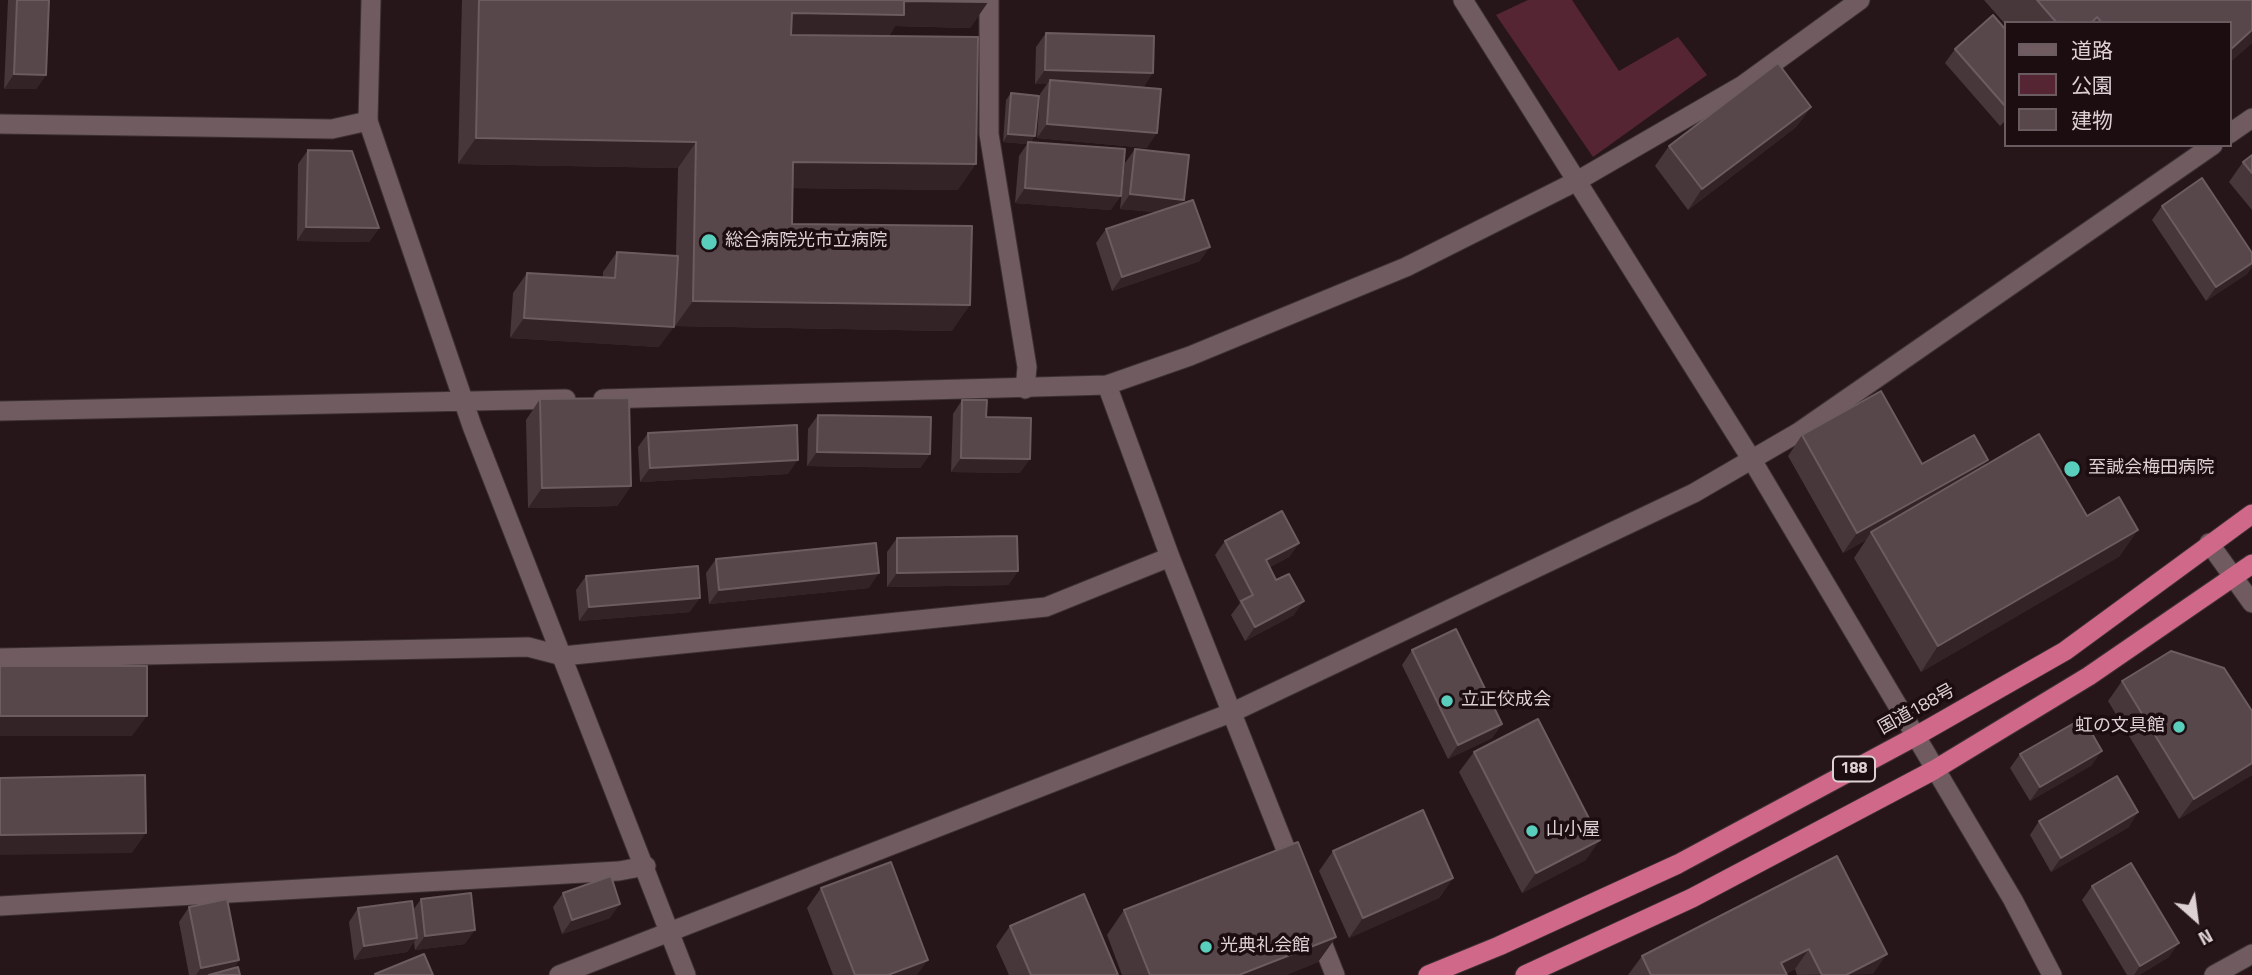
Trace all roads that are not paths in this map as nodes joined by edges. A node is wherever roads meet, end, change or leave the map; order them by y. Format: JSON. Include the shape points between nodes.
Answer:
{"nodes":[{"id":1,"x":371,"y":0,"type":"edge"},
{"id":2,"x":989,"y":0,"type":"edge"},
{"id":3,"x":1463,"y":0,"type":"edge"},
{"id":4,"x":1860,"y":0,"type":"edge"},
{"id":5,"x":2252,"y":118,"type":"edge"},
{"id":6,"x":368,"y":121,"type":"junction"},
{"id":7,"x":0,"y":124,"type":"edge"},
{"id":8,"x":2231,"y":133,"type":"edge"},
{"id":9,"x":2210,"y":147,"type":"edge"},
{"id":10,"x":1577,"y":181,"type":"junction"},
{"id":11,"x":1107,"y":385,"type":"junction"},
{"id":12,"x":1025,"y":389,"type":"junction"},
{"id":13,"x":466,"y":402,"type":"junction"},
{"id":14,"x":0,"y":411,"type":"edge"},
{"id":15,"x":1752,"y":460,"type":"junction"},
{"id":16,"x":2252,"y":514,"type":"edge"},
{"id":17,"x":2209,"y":544,"type":"junction"},
{"id":18,"x":1170,"y":557,"type":"junction"},
{"id":19,"x":2252,"y":564,"type":"edge"},
{"id":20,"x":2234,"y":578,"type":"junction"},
{"id":21,"x":2252,"y":603,"type":"edge"},
{"id":22,"x":563,"y":656,"type":"junction"},
{"id":23,"x":0,"y":658,"type":"edge"},
{"id":24,"x":1233,"y":712,"type":"junction"},
{"id":25,"x":1916,"y":736,"type":"junction"},
{"id":26,"x":1934,"y":770,"type":"junction"},
{"id":27,"x":646,"y":866,"type":"junction"},
{"id":28,"x":1301,"y":887,"type":"edge"},
{"id":29,"x":0,"y":906,"type":"edge"},
{"id":30,"x":1311,"y":912,"type":"edge"},
{"id":31,"x":670,"y":932,"type":"junction"},
{"id":32,"x":2252,"y":954,"type":"edge"},
{"id":33,"x":559,"y":975,"type":"edge"},
{"id":34,"x":687,"y":975,"type":"edge"},
{"id":35,"x":1335,"y":975,"type":"edge"},
{"id":36,"x":1428,"y":975,"type":"edge"},
{"id":37,"x":1525,"y":975,"type":"edge"},
{"id":38,"x":2052,"y":975,"type":"edge"},
{"id":39,"x":2214,"y":975,"type":"edge"}],
"edges":[{"from":1,"to":6,"type":"street"},
{"from":2,"to":12,"type":"street","via":[[989,134],[1027,367]]},
{"from":3,"to":10,"type":"street"},
{"from":4,"to":10,"type":"street","via":[[1743,85]]},
{"from":5,"to":8,"type":"street"},
{"from":6,"to":7,"type":"street","via":[[332,129]]},
{"from":6,"to":13,"type":"street"},
{"from":9,"to":15,"type":"street"},
{"from":10,"to":11,"type":"street","via":[[1406,267]]},
{"from":10,"to":15,"type":"street"},
{"from":11,"to":12,"type":"street"},
{"from":11,"to":18,"type":"street"},
{"from":12,"to":13,"type":"street"},
{"from":13,"to":14,"type":"street"},
{"from":13,"to":22,"type":"street"},
{"from":15,"to":24,"type":"street","via":[[1694,493]]},
{"from":15,"to":25,"type":"street"},
{"from":16,"to":17,"type":"highway","name":"国道188号","number":"188"},
{"from":17,"to":20,"type":"street"},
{"from":17,"to":25,"type":"highway","name":"国道188号","number":"188","via":[[2065,651]]},
{"from":18,"to":22,"type":"street","via":[[1046,607]]},
{"from":18,"to":24,"type":"street"},
{"from":19,"to":20,"type":"highway","number":"188"},
{"from":20,"to":21,"type":"street"},
{"from":20,"to":26,"type":"highway","number":"188","via":[[2089,676]]},
{"from":22,"to":23,"type":"street","via":[[528,647]]},
{"from":22,"to":27,"type":"street"},
{"from":24,"to":28,"type":"street"},
{"from":24,"to":31,"type":"street"},
{"from":25,"to":26,"type":"street"},
{"from":25,"to":36,"type":"highway","name":"国道188号","number":"188","via":[[1678,864]]},
{"from":26,"to":37,"type":"highway","number":"188","via":[[1692,898]]},
{"from":26,"to":38,"type":"street","via":[[2013,900]]},
{"from":27,"to":29,"type":"street"},
{"from":27,"to":31,"type":"street"},
{"from":30,"to":35,"type":"street"},
{"from":31,"to":33,"type":"street"},
{"from":31,"to":34,"type":"street"},
{"from":32,"to":39,"type":"street"}]}
